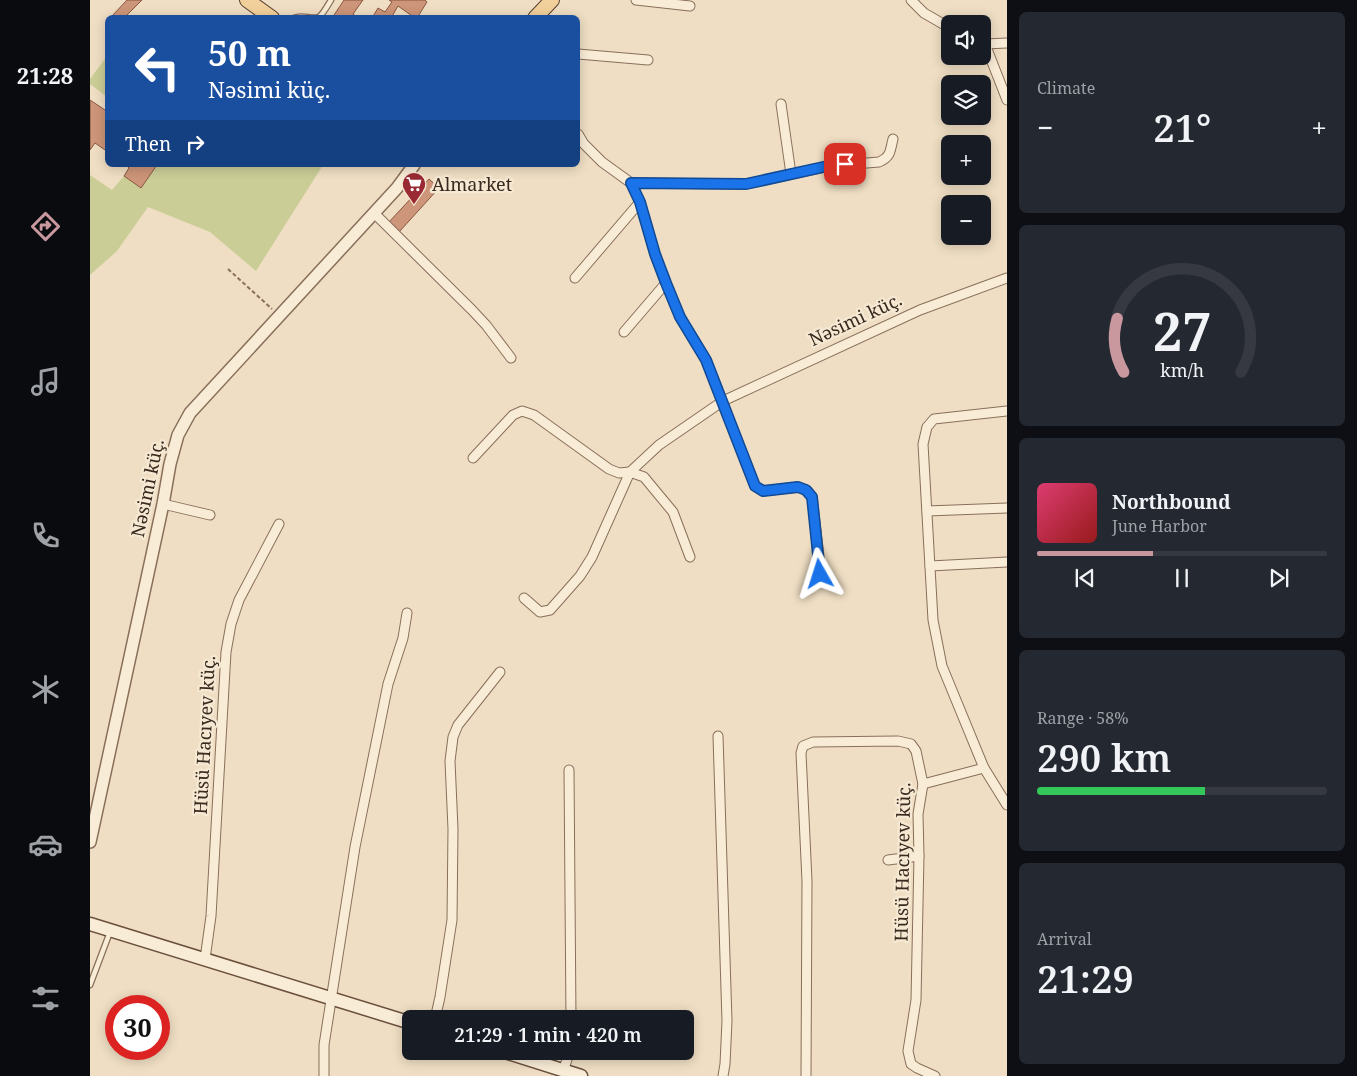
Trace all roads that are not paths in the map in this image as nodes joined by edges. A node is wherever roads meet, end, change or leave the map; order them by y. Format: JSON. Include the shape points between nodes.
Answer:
{"nodes":[{"id":1,"x":247,"y":0,"type":"edge"},
{"id":2,"x":331,"y":0,"type":"edge"},
{"id":3,"x":552,"y":0,"type":"edge"},
{"id":4,"x":636,"y":0,"type":"edge"},
{"id":5,"x":911,"y":0,"type":"edge"},
{"id":6,"x":690,"y":6,"type":"dead end"},
{"id":7,"x":268,"y":15,"type":"edge"},
{"id":8,"x":320,"y":15,"type":"edge"},
{"id":9,"x":539,"y":15,"type":"edge"},
{"id":10,"x":941,"y":23,"type":"edge"},
{"id":11,"x":1007,"y":43,"type":"edge"},
{"id":12,"x":991,"y":44,"type":"edge"},
{"id":13,"x":580,"y":54,"type":"edge"},
{"id":14,"x":648,"y":60,"type":"dead end"},
{"id":15,"x":991,"y":61,"type":"edge"},
{"id":16,"x":1007,"y":100,"type":"edge"},
{"id":17,"x":781,"y":104,"type":"dead end"},
{"id":18,"x":580,"y":137,"type":"edge"},
{"id":19,"x":892,"y":139,"type":"dead end"},
{"id":20,"x":413,"y":167,"type":"edge"},
{"id":21,"x":791,"y":174,"type":"junction"},
{"id":22,"x":631,"y":183,"type":"junction"},
{"id":23,"x":640,"y":202,"type":"junction"},
{"id":24,"x":374,"y":213,"type":"junction"},
{"id":25,"x":575,"y":278,"type":"dead end"},
{"id":26,"x":1007,"y":278,"type":"edge"},
{"id":27,"x":666,"y":283,"type":"junction"},
{"id":28,"x":624,"y":332,"type":"dead end"},
{"id":29,"x":511,"y":358,"type":"dead end"},
{"id":30,"x":723,"y":401,"type":"junction"},
{"id":31,"x":1007,"y":411,"type":"edge"},
{"id":32,"x":472,"y":458,"type":"dead end"},
{"id":33,"x":630,"y":472,"type":"junction"},
{"id":34,"x":163,"y":504,"type":"junction"},
{"id":35,"x":1007,"y":508,"type":"edge"},
{"id":36,"x":927,"y":511,"type":"junction"},
{"id":37,"x":210,"y":515,"type":"dead end"},
{"id":38,"x":279,"y":524,"type":"dead end"},
{"id":39,"x":690,"y":557,"type":"dead end"},
{"id":40,"x":1007,"y":562,"type":"edge"},
{"id":41,"x":930,"y":566,"type":"junction"},
{"id":42,"x":820,"y":574,"type":"dead end"},
{"id":43,"x":524,"y":598,"type":"dead end"},
{"id":44,"x":407,"y":612,"type":"dead end"},
{"id":45,"x":500,"y":672,"type":"dead end"},
{"id":46,"x":718,"y":736,"type":"dead end"},
{"id":47,"x":984,"y":768,"type":"junction"},
{"id":48,"x":568,"y":770,"type":"dead end"},
{"id":49,"x":923,"y":784,"type":"junction"},
{"id":50,"x":1007,"y":805,"type":"edge"},
{"id":51,"x":90,"y":842,"type":"edge"},
{"id":52,"x":919,"y":856,"type":"junction"},
{"id":53,"x":888,"y":860,"type":"dead end"},
{"id":54,"x":90,"y":924,"type":"edge"},
{"id":55,"x":111,"y":930,"type":"junction"},
{"id":56,"x":205,"y":959,"type":"junction"},
{"id":57,"x":90,"y":985,"type":"edge"},
{"id":58,"x":331,"y":998,"type":"junction"},
{"id":59,"x":437,"y":1010,"type":"edge"},
{"id":60,"x":571,"y":1010,"type":"edge"},
{"id":61,"x":402,"y":1020,"type":"edge"},
{"id":62,"x":527,"y":1060,"type":"edge"},
{"id":63,"x":567,"y":1060,"type":"edge"},
{"id":64,"x":562,"y":1073,"type":"edge"},
{"id":65,"x":324,"y":1076,"type":"edge"},
{"id":66,"x":581,"y":1076,"type":"edge"},
{"id":67,"x":722,"y":1076,"type":"edge"},
{"id":68,"x":806,"y":1076,"type":"edge"},
{"id":69,"x":935,"y":1076,"type":"edge"}],
"edges":[{"from":1,"to":7,"type":"main road"},
{"from":2,"to":8,"type":"lane"},
{"from":3,"to":9,"type":"main road"},
{"from":4,"to":6,"type":"street"},
{"from":5,"to":10,"type":"street"},
{"from":11,"to":12,"type":"street"},
{"from":13,"to":14,"type":"street"},
{"from":15,"to":16,"type":"street"},
{"from":17,"to":21,"type":"street"},
{"from":18,"to":22,"type":"street","via":[[602,162]]},
{"from":19,"to":21,"type":"street","via":[[889,155],[879,162],[828,166]]},
{"from":20,"to":24,"type":"street","name":"Nəsimi küç."},
{"from":21,"to":22,"type":"street","via":[[746,184]]},
{"from":22,"to":23,"type":"street"},
{"from":23,"to":25,"type":"street"},
{"from":23,"to":27,"type":"street"},
{"from":24,"to":29,"type":"street","via":[[472,310]]},
{"from":24,"to":34,"type":"street","name":"Nəsimi küç.","via":[[190,413],[178,435]]},
{"from":26,"to":30,"type":"street","name":"Nəsimi küç.","via":[[920,310]]},
{"from":27,"to":28,"type":"street"},
{"from":27,"to":30,"type":"street","via":[[680,317],[706,360]]},
{"from":30,"to":33,"type":"street","name":"Nəsimi küç.","via":[[659,445]]},
{"from":30,"to":42,"type":"street","via":[[755,486],[763,491],[798,487],[812,497]]},
{"from":31,"to":36,"type":"street","via":[[934,419],[927,426],[923,444]]},
{"from":32,"to":33,"type":"street","via":[[513,415],[522,411],[534,415],[609,469],[619,473]]},
{"from":33,"to":39,"type":"street","via":[[644,477],[673,512]]},
{"from":33,"to":43,"type":"street","name":"Nəsimi küç.","via":[[592,557],[580,576],[550,610],[540,612]]},
{"from":34,"to":37,"type":"street"},
{"from":34,"to":51,"type":"street","name":"Nəsimi küç."},
{"from":35,"to":36,"type":"street"},
{"from":36,"to":41,"type":"street"},
{"from":38,"to":56,"type":"street","name":"Hüsü Hacıyev küç.","via":[[239,600],[226,652],[211,916]]},
{"from":40,"to":41,"type":"street"},
{"from":41,"to":47,"type":"street","via":[[933,620],[942,666]]},
{"from":44,"to":58,"type":"street","via":[[403,638],[388,684],[354,847]]},
{"from":45,"to":59,"type":"street","via":[[458,725],[453,737],[450,760],[452,920]]},
{"from":46,"to":67,"type":"street","via":[[726,1022]]},
{"from":47,"to":49,"type":"street"},
{"from":47,"to":50,"type":"street"},
{"from":48,"to":60,"type":"street"},
{"from":49,"to":52,"type":"street","name":"Hüsü Hacıyev küç.","via":[[918,814]]},
{"from":49,"to":68,"type":"street","name":"Hüsü Hacıyev küç.","via":[[916,751],[911,744],[898,741],[813,742],[803,746],[807,881]]},
{"from":52,"to":53,"type":"street"},
{"from":52,"to":69,"type":"street","name":"Hüsü Hacıyev küç.","via":[[916,1000],[908,1051],[911,1064]]},
{"from":54,"to":55,"type":"main road"},
{"from":55,"to":56,"type":"main road"},
{"from":55,"to":57,"type":"lane"},
{"from":56,"to":58,"type":"main road"},
{"from":58,"to":61,"type":"main road"},
{"from":58,"to":65,"type":"street","via":[[324,1045]]},
{"from":62,"to":64,"type":"main road"},
{"from":63,"to":64,"type":"street"},
{"from":64,"to":66,"type":"main road"}]}
